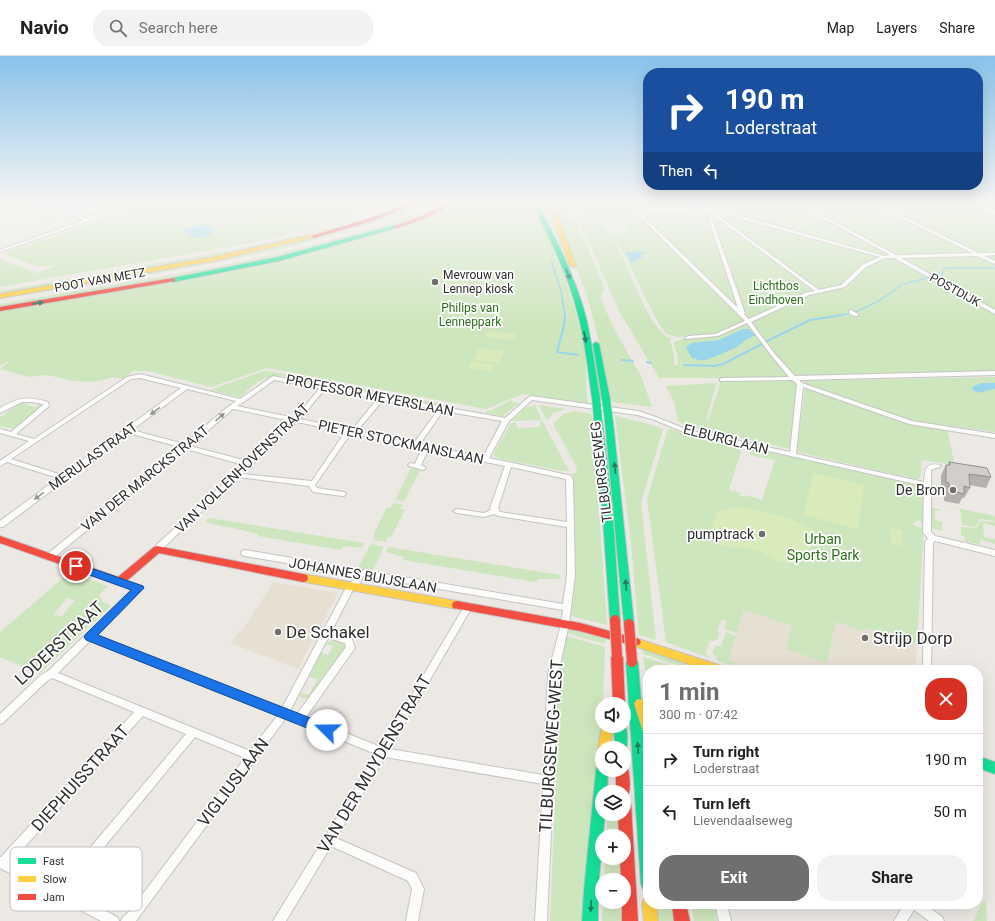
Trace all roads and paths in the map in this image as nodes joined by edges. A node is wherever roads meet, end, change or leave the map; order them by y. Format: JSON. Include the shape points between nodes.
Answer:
{"nodes":[{"id":1,"x":27,"y":241,"type":"edge"},
{"id":2,"x":265,"y":241,"type":"edge"},
{"id":3,"x":294,"y":241,"type":"edge"},
{"id":4,"x":318,"y":241,"type":"edge"},
{"id":5,"x":345,"y":241,"type":"edge"},
{"id":6,"x":553,"y":241,"type":"edge"},
{"id":7,"x":562,"y":241,"type":"edge"},
{"id":8,"x":667,"y":241,"type":"edge"},
{"id":9,"x":718,"y":241,"type":"edge"},
{"id":10,"x":751,"y":241,"type":"edge"},
{"id":11,"x":827,"y":241,"type":"edge"},
{"id":12,"x":868,"y":241,"type":"edge"},
{"id":13,"x":952,"y":241,"type":"edge"},
{"id":14,"x":0,"y":251,"type":"edge"},
{"id":15,"x":978,"y":254,"type":"junction"},
{"id":16,"x":995,"y":254,"type":"edge"},
{"id":17,"x":895,"y":256,"type":"junction"},
{"id":18,"x":884,"y":257,"type":"junction"},
{"id":19,"x":995,"y":263,"type":"edge"},
{"id":20,"x":0,"y":288,"type":"edge"},
{"id":21,"x":818,"y":291,"type":"junction"},
{"id":22,"x":0,"y":296,"type":"edge"},
{"id":23,"x":0,"y":301,"type":"edge"},
{"id":24,"x":582,"y":304,"type":"junction"},
{"id":25,"x":0,"y":309,"type":"edge"},
{"id":26,"x":995,"y":312,"type":"edge"},
{"id":27,"x":743,"y":316,"type":"junction"},
{"id":28,"x":748,"y":321,"type":"junction"},
{"id":29,"x":688,"y":338,"type":"dead end"},
{"id":30,"x":995,"y":373,"type":"edge"},
{"id":31,"x":722,"y":380,"type":"dead end"},
{"id":32,"x":798,"y":381,"type":"junction"},
{"id":33,"x":325,"y":386,"type":"junction"},
{"id":34,"x":186,"y":387,"type":"junction"},
{"id":35,"x":382,"y":397,"type":"junction"},
{"id":36,"x":242,"y":401,"type":"junction"},
{"id":37,"x":234,"y":408,"type":"junction"},
{"id":38,"x":442,"y":408,"type":"junction"},
{"id":39,"x":0,"y":411,"type":"edge"},
{"id":40,"x":296,"y":420,"type":"junction"},
{"id":41,"x":506,"y":420,"type":"junction"},
{"id":42,"x":0,"y":431,"type":"edge"},
{"id":43,"x":128,"y":431,"type":"junction"},
{"id":44,"x":351,"y":431,"type":"junction"},
{"id":45,"x":12,"y":434,"type":"junction"},
{"id":46,"x":995,"y":436,"type":"edge"},
{"id":47,"x":35,"y":441,"type":"junction"},
{"id":48,"x":416,"y":445,"type":"junction"},
{"id":49,"x":186,"y":446,"type":"junction"},
{"id":50,"x":426,"y":447,"type":"junction"},
{"id":51,"x":793,"y":455,"type":"junction"},
{"id":52,"x":485,"y":459,"type":"junction"},
{"id":53,"x":3,"y":462,"type":"edge"},
{"id":54,"x":249,"y":464,"type":"junction"},
{"id":55,"x":509,"y":464,"type":"junction"},
{"id":56,"x":417,"y":466,"type":"dead end"},
{"id":57,"x":938,"y":466,"type":"dead end"},
{"id":58,"x":237,"y":475,"type":"junction"},
{"id":59,"x":568,"y":477,"type":"joint"},
{"id":60,"x":64,"y":478,"type":"junction"},
{"id":61,"x":311,"y":484,"type":"junction"},
{"id":62,"x":928,"y":485,"type":"junction"},
{"id":63,"x":342,"y":494,"type":"dead end"},
{"id":64,"x":495,"y":511,"type":"junction"},
{"id":65,"x":457,"y":512,"type":"dead end"},
{"id":66,"x":0,"y":525,"type":"edge"},
{"id":67,"x":571,"y":525,"type":"junction"},
{"id":68,"x":933,"y":538,"type":"junction"},
{"id":69,"x":0,"y":539,"type":"edge"},
{"id":70,"x":157,"y":549,"type":"junction"},
{"id":71,"x":245,"y":553,"type":"dead end"},
{"id":72,"x":995,"y":553,"type":"edge"},
{"id":73,"x":49,"y":556,"type":"junction"},
{"id":74,"x":361,"y":573,"type":"junction"},
{"id":75,"x":119,"y":581,"type":"junction"},
{"id":76,"x":351,"y":586,"type":"junction"},
{"id":77,"x":468,"y":607,"type":"junction"},
{"id":78,"x":567,"y":608,"type":"junction"},
{"id":79,"x":564,"y":624,"type":"junction"},
{"id":80,"x":327,"y":634,"type":"junction"},
{"id":81,"x":90,"y":637,"type":"junction"},
{"id":82,"x":702,"y":665,"type":"edge"},
{"id":83,"x":927,"y":665,"type":"edge"},
{"id":84,"x":51,"y":674,"type":"junction"},
{"id":85,"x":618,"y":681,"type":"junction"},
{"id":86,"x":634,"y":683,"type":"junction"},
{"id":87,"x":615,"y":697,"type":"edge"},
{"id":88,"x":619,"y":697,"type":"edge"},
{"id":89,"x":141,"y":711,"type":"junction"},
{"id":90,"x":643,"y":713,"type":"edge"},
{"id":91,"x":284,"y":714,"type":"junction"},
{"id":92,"x":299,"y":719,"type":"junction"},
{"id":93,"x":0,"y":720,"type":"edge"},
{"id":94,"x":193,"y":733,"type":"junction"},
{"id":95,"x":383,"y":752,"type":"junction"},
{"id":96,"x":251,"y":756,"type":"junction"},
{"id":97,"x":983,"y":764,"type":"edge"},
{"id":98,"x":995,"y":768,"type":"edge"},
{"id":99,"x":601,"y":777,"type":"edge"},
{"id":100,"x":548,"y":780,"type":"junction"},
{"id":101,"x":643,"y":812,"type":"edge"},
{"id":102,"x":625,"y":821,"type":"edge"},
{"id":103,"x":329,"y":840,"type":"junction"},
{"id":104,"x":16,"y":847,"type":"edge"},
{"id":105,"x":98,"y":847,"type":"edge"},
{"id":106,"x":10,"y":853,"type":"edge"},
{"id":107,"x":1,"y":863,"type":"edge"},
{"id":108,"x":10,"y":868,"type":"edge"},
{"id":109,"x":142,"y":904,"type":"edge"},
{"id":110,"x":650,"y":909,"type":"edge"},
{"id":111,"x":680,"y":909,"type":"edge"},
{"id":112,"x":723,"y":909,"type":"edge"},
{"id":113,"x":908,"y":909,"type":"edge"},
{"id":114,"x":922,"y":909,"type":"edge"},
{"id":115,"x":94,"y":911,"type":"edge"},
{"id":116,"x":137,"y":911,"type":"edge"},
{"id":117,"x":113,"y":921,"type":"edge"},
{"id":118,"x":126,"y":921,"type":"edge"},
{"id":119,"x":279,"y":921,"type":"edge"},
{"id":120,"x":412,"y":921,"type":"edge"},
{"id":121,"x":541,"y":921,"type":"edge"},
{"id":122,"x":590,"y":921,"type":"edge"},
{"id":123,"x":630,"y":921,"type":"edge"},
{"id":124,"x":651,"y":921,"type":"edge"},
{"id":125,"x":682,"y":921,"type":"edge"},
{"id":126,"x":725,"y":921,"type":"edge"},
{"id":127,"x":900,"y":921,"type":"edge"},
{"id":128,"x":938,"y":921,"type":"edge"}],
"edges":[{"from":1,"to":14,"type":"street"},
{"from":2,"to":20,"type":"main road","name":"POOT VAN METZ"},
{"from":3,"to":22,"type":"main road","name":"POOT VAN METZ"},
{"from":4,"to":23,"type":"main road","name":"POOT VAN METZ","via":[[207,266]]},
{"from":25,"to":5,"type":"main road","name":"POOT VAN METZ","one_way":true,"via":[[216,272],[298,255]]},
{"from":6,"to":24,"type":"main road","one_way":true},
{"from":7,"to":24,"type":"main road"},
{"from":8,"to":27,"type":"street"},
{"from":9,"to":27,"type":"street"},
{"from":10,"to":21,"type":"street"},
{"from":11,"to":18,"type":"street"},
{"from":12,"to":17,"type":"street","name":"POSTDIJK"},
{"from":13,"to":15,"type":"street"},
{"from":15,"to":16,"type":"street"},
{"from":15,"to":17,"type":"street"},
{"from":15,"to":19,"type":"street"},
{"from":17,"to":18,"type":"street"},
{"from":17,"to":26,"type":"street","name":"POSTDIJK"},
{"from":18,"to":21,"type":"street","via":[[864,266],[843,286]]},
{"from":21,"to":28,"type":"street"},
{"from":24,"to":85,"type":"main road","name":"TILBURGSEWEG","one_way":true,"bridge":true,"via":[[596,398],[607,505]]},
{"from":86,"to":24,"type":"main road","name":"TILBURGSEWEG","one_way":true,"bridge":true,"via":[[624,552],[610,422]]},
{"from":27,"to":28,"type":"street"},
{"from":28,"to":29,"type":"street","via":[[716,335]]},
{"from":28,"to":32,"type":"street"},
{"from":30,"to":32,"type":"street"},
{"from":31,"to":32,"type":"street"},
{"from":32,"to":46,"type":"street","via":[[911,423]]},
{"from":32,"to":51,"type":"street"},
{"from":33,"to":35,"type":"street","name":"PROFESSOR MEYERSLAAN"},
{"from":33,"to":36,"type":"street","name":"PROFESSOR MEYERSLAAN","via":[[273,378]]},
{"from":33,"to":40,"type":"street","name":"VAN VOLLENHOVENSTRAAT"},
{"from":34,"to":36,"type":"street"},
{"from":34,"to":43,"type":"street","name":"MERULASTRAAT","one_way":true},
{"from":34,"to":47,"type":"street","via":[[140,376],[129,378]]},
{"from":35,"to":38,"type":"street","name":"PROFESSOR MEYERSLAAN"},
{"from":35,"to":44,"type":"street"},
{"from":36,"to":37,"type":"street","name":"VAN DER MARCKSTRAAT"},
{"from":37,"to":40,"type":"street","name":"PIETER STOCKMANSLAAN"},
{"from":49,"to":37,"type":"street","name":"VAN DER MARCKSTRAAT","one_way":true},
{"from":38,"to":41,"type":"street","name":"PROFESSOR MEYERSLAAN"},
{"from":38,"to":48,"type":"street"},
{"from":39,"to":45,"type":"street","via":[[25,398],[46,403],[46,406]]},
{"from":40,"to":44,"type":"street","name":"PIETER STOCKMANSLAAN"},
{"from":40,"to":54,"type":"street","name":"VAN VOLLENHOVENSTRAAT"},
{"from":41,"to":51,"type":"street","name":"ELBURGLAAN","via":[[531,398],[638,413],[686,430]]},
{"from":41,"to":52,"type":"street"},
{"from":42,"to":45,"type":"street"},
{"from":43,"to":49,"type":"street"},
{"from":43,"to":60,"type":"street","name":"MERULASTRAAT"},
{"from":44,"to":48,"type":"street","name":"PIETER STOCKMANSLAAN"},
{"from":44,"to":61,"type":"street"},
{"from":45,"to":47,"type":"street"},
{"from":47,"to":53,"type":"street"},
{"from":48,"to":50,"type":"street","name":"PIETER STOCKMANSLAAN"},
{"from":49,"to":54,"type":"street"},
{"from":49,"to":73,"type":"street","name":"VAN DER MARCKSTRAAT"},
{"from":50,"to":52,"type":"street","name":"PIETER STOCKMANSLAAN"},
{"from":50,"to":56,"type":"street"},
{"from":51,"to":62,"type":"street","name":"ELBURGLAAN"},
{"from":52,"to":55,"type":"street","name":"PIETER STOCKMANSLAAN"},
{"from":53,"to":60,"type":"street"},
{"from":54,"to":58,"type":"street","name":"VAN VOLLENHOVENSTRAAT"},
{"from":55,"to":59,"type":"street","name":"PIETER STOCKMANSLAAN"},
{"from":55,"to":64,"type":"street"},
{"from":57,"to":62,"type":"street","via":[[928,470]]},
{"from":58,"to":61,"type":"street"},
{"from":58,"to":70,"type":"street","name":"VAN VOLLENHOVENSTRAAT"},
{"from":59,"to":67,"type":"street","name":"TILBURGSEWEG-WEST"},
{"from":60,"to":66,"type":"street","name":"MERULASTRAAT","one_way":true},
{"from":61,"to":63,"type":"street","via":[[315,490]]},
{"from":62,"to":68,"type":"street","via":[[928,533]]},
{"from":64,"to":65,"type":"street","via":[[484,515]]},
{"from":64,"to":67,"type":"street","via":[[498,514]]},
{"from":67,"to":78,"type":"street","name":"TILBURGSEWEG-WEST","via":[[571,575]]},
{"from":68,"to":72,"type":"street"},
{"from":68,"to":83,"type":"street","via":[[929,542]]},
{"from":69,"to":73,"type":"main road"},
{"from":70,"to":75,"type":"main road"},
{"from":70,"to":76,"type":"main road","name":"JOHANNES BUIJSLAAN","via":[[272,573]]},
{"from":71,"to":74,"type":"street","name":"JOHANNES BUIJSLAAN"},
{"from":73,"to":75,"type":"main road"},
{"from":74,"to":76,"type":"street","name":"VIGLIUSLAAN"},
{"from":74,"to":78,"type":"street","name":"JOHANNES BUIJSLAAN"},
{"from":75,"to":81,"type":"street","name":"LODERSTRAAT","via":[[139,588]]},
{"from":76,"to":77,"type":"main road","name":"JOHANNES BUIJSLAAN"},
{"from":76,"to":80,"type":"street","name":"VIGLIUSLAAN"},
{"from":77,"to":79,"type":"main road","name":"JOHANNES BUIJSLAAN"},
{"from":77,"to":95,"type":"street","name":"VAN DER MUYDENSTRAAT"},
{"from":78,"to":79,"type":"street","name":"TILBURGSEWEG-WEST"},
{"from":79,"to":82,"type":"main road","via":[[603,632],[664,650]]},
{"from":79,"to":100,"type":"street","name":"TILBURGSEWEG-WEST","via":[[553,674]]},
{"from":80,"to":91,"type":"street","name":"VIGLIUSLAAN"},
{"from":80,"to":92,"type":"street","via":[[349,641],[351,648]]},
{"from":81,"to":84,"type":"street","name":"LODERSTRAAT"},
{"from":81,"to":91,"type":"street"},
{"from":84,"to":89,"type":"street"},
{"from":84,"to":93,"type":"street","name":"LODERSTRAAT"},
{"from":85,"to":87,"type":"main road"},
{"from":85,"to":88,"type":"main road","name":"TILBURGSEWEG"},
{"from":86,"to":90,"type":"main road"},
{"from":101,"to":86,"type":"main road","name":"TILBURGSEWEG","one_way":true},
{"from":89,"to":94,"type":"street"},
{"from":89,"to":104,"type":"street","name":"DIEPHUISSTRAAT"},
{"from":91,"to":92,"type":"street"},
{"from":91,"to":96,"type":"street","name":"VIGLIUSLAAN"},
{"from":92,"to":95,"type":"street"},
{"from":94,"to":96,"type":"street"},
{"from":94,"to":105,"type":"street"},
{"from":95,"to":100,"type":"street"},
{"from":95,"to":103,"type":"street","name":"VAN DER MUYDENSTRAAT"},
{"from":96,"to":109,"type":"street","name":"VIGLIUSLAAN"},
{"from":97,"to":98,"type":"main road"},
{"from":99,"to":122,"type":"main road","one_way":true},
{"from":100,"to":121,"type":"street","name":"TILBURGSEWEG-WEST"},
{"from":102,"to":123,"type":"main road"},
{"from":103,"to":119,"type":"street","name":"VAN DER MUYDENSTRAAT"},
{"from":103,"to":120,"type":"street","via":[[412,877],[418,889]]},
{"from":106,"to":107,"type":"street","name":"DIEPHUISSTRAAT"},
{"from":107,"to":108,"type":"street"},
{"from":110,"to":124,"type":"main road"},
{"from":111,"to":125,"type":"main road"},
{"from":112,"to":126,"type":"street"},
{"from":113,"to":127,"type":"street"},
{"from":114,"to":128,"type":"street"},
{"from":115,"to":117,"type":"street"},
{"from":116,"to":118,"type":"street","name":"VIGLIUSLAAN"}]}
